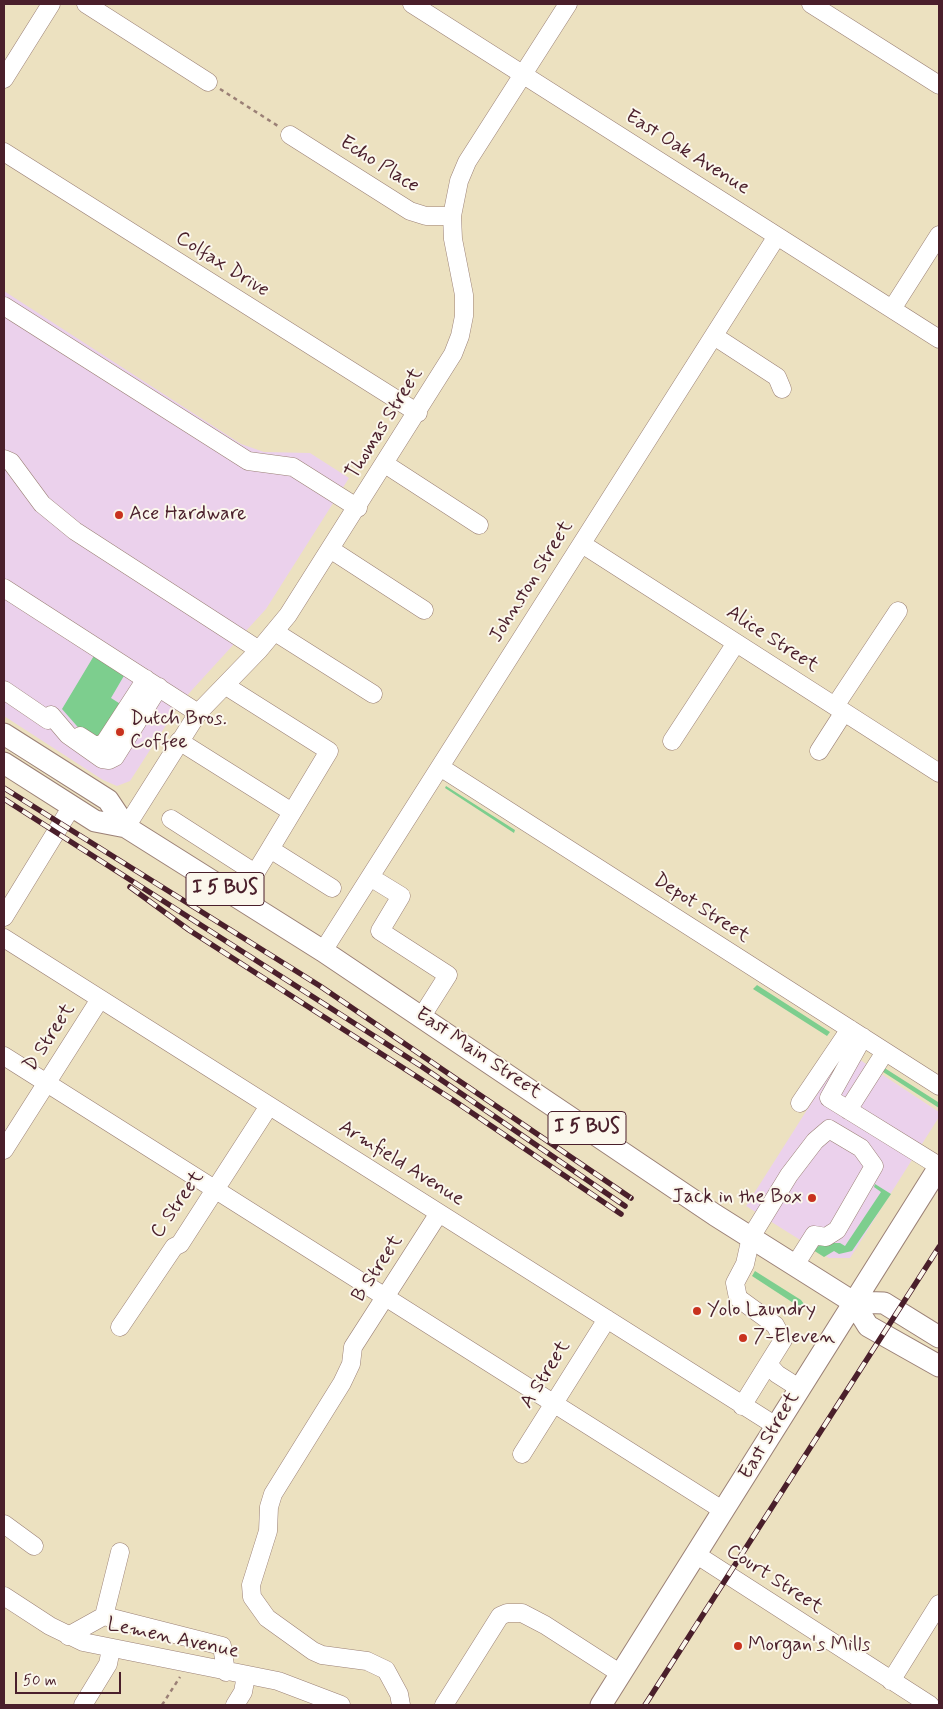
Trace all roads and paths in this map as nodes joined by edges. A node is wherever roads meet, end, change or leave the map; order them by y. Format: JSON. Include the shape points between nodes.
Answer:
{"nodes":[{"id":1,"x":52,"y":4,"type":"edge"},
{"id":2,"x":86,"y":4,"type":"edge"},
{"id":3,"x":412,"y":4,"type":"edge"},
{"id":4,"x":568,"y":4,"type":"edge"},
{"id":5,"x":810,"y":4,"type":"edge"},
{"id":6,"x":522,"y":74,"type":"junction"},
{"id":7,"x":4,"y":79,"type":"edge"},
{"id":8,"x":208,"y":82,"type":"joint"},
{"id":9,"x":939,"y":86,"type":"edge"},
{"id":10,"x":290,"y":134,"type":"joint"},
{"id":11,"x":4,"y":152,"type":"edge"},
{"id":12,"x":452,"y":216,"type":"junction"},
{"id":13,"x":939,"y":235,"type":"edge"},
{"id":14,"x":777,"y":236,"type":"junction"},
{"id":15,"x":4,"y":306,"type":"edge"},
{"id":16,"x":892,"y":309,"type":"junction"},
{"id":17,"x":714,"y":336,"type":"junction"},
{"id":18,"x":939,"y":339,"type":"edge"},
{"id":19,"x":782,"y":389,"type":"dead end"},
{"id":20,"x":418,"y":413,"type":"junction"},
{"id":21,"x":4,"y":459,"type":"edge"},
{"id":22,"x":385,"y":464,"type":"junction"},
{"id":23,"x":358,"y":508,"type":"junction"},
{"id":24,"x":479,"y":525,"type":"dead end"},
{"id":25,"x":582,"y":544,"type":"junction"},
{"id":26,"x":330,"y":549,"type":"junction"},
{"id":27,"x":4,"y":588,"type":"edge"},
{"id":28,"x":424,"y":610,"type":"dead end"},
{"id":29,"x":898,"y":611,"type":"dead end"},
{"id":30,"x":274,"y":632,"type":"junction"},
{"id":31,"x":736,"y":643,"type":"junction"},
{"id":32,"x":259,"y":650,"type":"junction"},
{"id":33,"x":153,"y":683,"type":"junction"},
{"id":34,"x":226,"y":686,"type":"junction"},
{"id":35,"x":4,"y":690,"type":"edge"},
{"id":36,"x":373,"y":694,"type":"dead end"},
{"id":37,"x":839,"y":709,"type":"junction"},
{"id":38,"x":198,"y":713,"type":"junction"},
{"id":39,"x":4,"y":734,"type":"edge"},
{"id":40,"x":179,"y":741,"type":"junction"},
{"id":41,"x":672,"y":741,"type":"dead end"},
{"id":42,"x":819,"y":751,"type":"dead end"},
{"id":43,"x":4,"y":763,"type":"edge"},
{"id":44,"x":440,"y":767,"type":"junction"},
{"id":45,"x":938,"y":780,"type":"edge"},
{"id":46,"x":72,"y":806,"type":"junction"},
{"id":47,"x":292,"y":812,"type":"junction"},
{"id":48,"x":171,"y":819,"type":"dead end"},
{"id":49,"x":126,"y":827,"type":"junction"},
{"id":50,"x":270,"y":849,"type":"junction"},
{"id":51,"x":255,"y":873,"type":"junction"},
{"id":52,"x":370,"y":877,"type":"junction"},
{"id":53,"x":332,"y":888,"type":"dead end"},
{"id":54,"x":240,"y":898,"type":"junction"},
{"id":55,"x":4,"y":917,"type":"edge"},
{"id":56,"x":4,"y":938,"type":"edge"},
{"id":57,"x":324,"y":951,"type":"junction"},
{"id":58,"x":100,"y":1000,"type":"junction"},
{"id":59,"x":422,"y":1016,"type":"junction"},
{"id":60,"x":857,"y":1033,"type":"junction"},
{"id":61,"x":885,"y":1052,"type":"junction"},
{"id":62,"x":4,"y":1056,"type":"edge"},
{"id":63,"x":46,"y":1083,"type":"junction"},
{"id":64,"x":939,"y":1086,"type":"edge"},
{"id":65,"x":800,"y":1103,"type":"dead end"},
{"id":66,"x":269,"y":1106,"type":"junction"},
{"id":67,"x":848,"y":1110,"type":"junction"},
{"id":68,"x":4,"y":1150,"type":"edge"},
{"id":69,"x":939,"y":1166,"type":"edge"},
{"id":70,"x":215,"y":1190,"type":"junction"},
{"id":71,"x":439,"y":1213,"type":"junction"},
{"id":72,"x":751,"y":1238,"type":"junction"},
{"id":73,"x":795,"y":1265,"type":"junction"},
{"id":74,"x":385,"y":1297,"type":"junction"},
{"id":75,"x":853,"y":1302,"type":"junction"},
{"id":76,"x":607,"y":1319,"type":"junction"},
{"id":77,"x":120,"y":1327,"type":"dead end"},
{"id":78,"x":939,"y":1337,"type":"edge"},
{"id":79,"x":768,"y":1364,"type":"junction"},
{"id":80,"x":939,"y":1366,"type":"edge"},
{"id":81,"x":799,"y":1388,"type":"junction"},
{"id":82,"x":554,"y":1404,"type":"junction"},
{"id":83,"x":742,"y":1406,"type":"junction"},
{"id":84,"x":776,"y":1426,"type":"junction"},
{"id":85,"x":522,"y":1454,"type":"dead end"},
{"id":86,"x":724,"y":1511,"type":"junction"},
{"id":87,"x":4,"y":1524,"type":"edge"},
{"id":88,"x":34,"y":1546,"type":"dead end"},
{"id":89,"x":120,"y":1552,"type":"dead end"},
{"id":90,"x":697,"y":1555,"type":"junction"},
{"id":91,"x":4,"y":1596,"type":"edge"},
{"id":92,"x":939,"y":1604,"type":"edge"},
{"id":93,"x":104,"y":1616,"type":"junction"},
{"id":94,"x":932,"y":1631,"type":"edge"},
{"id":95,"x":68,"y":1636,"type":"junction"},
{"id":96,"x":111,"y":1649,"type":"junction"},
{"id":97,"x":226,"y":1672,"type":"junction"},
{"id":98,"x":621,"y":1674,"type":"junction"},
{"id":99,"x":181,"y":1676,"type":"dead end"},
{"id":100,"x":246,"y":1676,"type":"junction"},
{"id":101,"x":891,"y":1681,"type":"junction"},
{"id":102,"x":83,"y":1705,"type":"edge"},
{"id":103,"x":162,"y":1705,"type":"edge"},
{"id":104,"x":235,"y":1705,"type":"edge"},
{"id":105,"x":341,"y":1705,"type":"edge"},
{"id":106,"x":401,"y":1705,"type":"edge"},
{"id":107,"x":444,"y":1705,"type":"edge"},
{"id":108,"x":601,"y":1705,"type":"edge"},
{"id":109,"x":930,"y":1705,"type":"edge"}],
"edges":[{"from":1,"to":7,"type":"street"},
{"from":2,"to":8,"type":"street"},
{"from":3,"to":6,"type":"street","name":"East Oak Avenue"},
{"from":4,"to":6,"type":"street","name":"Thomas Street"},
{"from":5,"to":9,"type":"street"},
{"from":6,"to":12,"type":"street","name":"Thomas Street","via":[[467,162],[455,194]]},
{"from":6,"to":14,"type":"street","name":"East Oak Avenue"},
{"from":8,"to":10,"type":"path"},
{"from":10,"to":12,"type":"street","name":"Echo Place","via":[[410,211],[426,216]]},
{"from":11,"to":20,"type":"street","name":"Colfax Drive"},
{"from":12,"to":20,"type":"street","name":"Thomas Street","via":[[453,239],[464,294],[464,316],[453,354]]},
{"from":13,"to":16,"type":"street"},
{"from":14,"to":16,"type":"street","name":"East Oak Avenue"},
{"from":14,"to":17,"type":"street","name":"Johnston Street"},
{"from":15,"to":23,"type":"street","via":[[248,461],[293,467]]},
{"from":16,"to":18,"type":"street","name":"East Oak Avenue"},
{"from":17,"to":19,"type":"street","via":[[777,377]]},
{"from":17,"to":25,"type":"street","name":"Johnston Street"},
{"from":20,"to":22,"type":"street","name":"Thomas Street"},
{"from":21,"to":32,"type":"street","via":[[11,462],[42,504],[75,531]]},
{"from":22,"to":23,"type":"street","name":"Thomas Street"},
{"from":22,"to":24,"type":"street"},
{"from":23,"to":26,"type":"street","name":"Thomas Street"},
{"from":25,"to":31,"type":"street","name":"Alice Street"},
{"from":25,"to":44,"type":"street","name":"Johnston Street"},
{"from":26,"to":28,"type":"street"},
{"from":26,"to":30,"type":"street","name":"Thomas Street"},
{"from":27,"to":33,"type":"street"},
{"from":29,"to":37,"type":"street"},
{"from":30,"to":32,"type":"street","name":"Thomas Street"},
{"from":30,"to":36,"type":"street"},
{"from":31,"to":37,"type":"street","name":"Alice Street"},
{"from":31,"to":41,"type":"street"},
{"from":32,"to":34,"type":"street","name":"Thomas Street"},
{"from":33,"to":35,"type":"street","via":[[115,757],[109,760],[102,759],[68,735],[52,714]]},
{"from":33,"to":38,"type":"street"},
{"from":34,"to":38,"type":"street","name":"Thomas Street"},
{"from":34,"to":47,"type":"street","via":[[329,751]]},
{"from":37,"to":42,"type":"street"},
{"from":37,"to":45,"type":"street","name":"Alice Street","via":[[876,740]]},
{"from":38,"to":40,"type":"street","name":"Thomas Street"},
{"from":39,"to":49,"type":"main road","name":"East Main Street","number":"I 5 BUS","via":[[108,800]]},
{"from":40,"to":47,"type":"street"},
{"from":40,"to":49,"type":"street","name":"Thomas Street"},
{"from":43,"to":46,"type":"main road","name":"East Main Street","number":"I 5 BUS"},
{"from":44,"to":52,"type":"street","name":"Johnston Street"},
{"from":44,"to":60,"type":"street","name":"Depot Street"},
{"from":46,"to":49,"type":"main road","name":"East Main Street","number":"I 5 BUS","via":[[95,821]]},
{"from":46,"to":55,"type":"street"},
{"from":47,"to":50,"type":"street"},
{"from":48,"to":51,"type":"street"},
{"from":49,"to":54,"type":"main road","name":"East Main Street","number":"I 5 BUS"},
{"from":50,"to":51,"type":"street"},
{"from":50,"to":53,"type":"street"},
{"from":51,"to":54,"type":"street"},
{"from":52,"to":57,"type":"street","name":"Johnston Street"},
{"from":52,"to":59,"type":"street","via":[[401,896],[380,932],[448,975]]},
{"from":54,"to":57,"type":"main road","name":"East Main Street","number":"I 5 BUS"},
{"from":56,"to":58,"type":"street","name":"Armfield Avenue"},
{"from":57,"to":59,"type":"main road","name":"East Main Street","number":"I 5 BUS"},
{"from":58,"to":63,"type":"street","name":"D Street"},
{"from":58,"to":66,"type":"street","name":"Armfield Avenue"},
{"from":59,"to":72,"type":"main road","name":"East Main Street","number":"I 5 BUS"},
{"from":60,"to":61,"type":"street","name":"Depot Street"},
{"from":60,"to":65,"type":"street"},
{"from":60,"to":67,"type":"street","via":[[829,1095],[831,1100]]},
{"from":61,"to":64,"type":"street","name":"Depot Street"},
{"from":61,"to":67,"type":"street"},
{"from":62,"to":63,"type":"street"},
{"from":63,"to":68,"type":"street","name":"D Street"},
{"from":63,"to":70,"type":"street"},
{"from":66,"to":70,"type":"street","name":"C Street"},
{"from":66,"to":71,"type":"street","name":"Armfield Avenue"},
{"from":67,"to":69,"type":"street"},
{"from":69,"to":75,"type":"main road","name":"East Street"},
{"from":70,"to":74,"type":"street"},
{"from":70,"to":77,"type":"street","name":"C Street"},
{"from":71,"to":74,"type":"street","name":"B Street"},
{"from":71,"to":76,"type":"street","name":"Armfield Avenue"},
{"from":72,"to":73,"type":"main road","name":"East Main Street","number":"I 5 BUS"},
{"from":72,"to":73,"type":"street","via":[[789,1175],[815,1141],[829,1129],[861,1148],[874,1166],[837,1230],[826,1237],[814,1234]]},
{"from":72,"to":79,"type":"street","via":[[745,1264],[735,1283],[738,1298],[775,1325],[783,1340]]},
{"from":73,"to":75,"type":"main road","name":"East Main Street","number":"I 5 BUS"},
{"from":74,"to":82,"type":"street"},
{"from":74,"to":106,"type":"street","name":"B Street","via":[[353,1347],[351,1364],[342,1383],[273,1494],[268,1531],[251,1585],[257,1607],[276,1626],[313,1651],[367,1661],[386,1670]]},
{"from":75,"to":78,"type":"main road","via":[[884,1303]]},
{"from":75,"to":80,"type":"main road","number":"I 5 BUS","via":[[868,1326]]},
{"from":75,"to":81,"type":"main road","name":"East Street"},
{"from":76,"to":82,"type":"street","name":"A Street"},
{"from":76,"to":83,"type":"street","name":"Armfield Avenue"},
{"from":79,"to":81,"type":"street"},
{"from":79,"to":83,"type":"street"},
{"from":81,"to":84,"type":"main road","name":"East Street"},
{"from":82,"to":85,"type":"street","name":"A Street"},
{"from":82,"to":86,"type":"street"},
{"from":83,"to":84,"type":"street","name":"Armfield Avenue"},
{"from":84,"to":86,"type":"main road","name":"East Street"},
{"from":86,"to":90,"type":"main road","name":"East Street"},
{"from":87,"to":88,"type":"street"},
{"from":89,"to":93,"type":"street"},
{"from":90,"to":98,"type":"main road","name":"East Street"},
{"from":90,"to":101,"type":"street","name":"Court Street"},
{"from":91,"to":95,"type":"street","name":"Lemen Avenue"},
{"from":92,"to":94,"type":"street"},
{"from":93,"to":95,"type":"street"},
{"from":93,"to":97,"type":"street","via":[[222,1646]]},
{"from":94,"to":101,"type":"street"},
{"from":95,"to":96,"type":"street","name":"Lemen Avenue"},
{"from":96,"to":97,"type":"street","name":"Lemen Avenue"},
{"from":96,"to":102,"type":"street","via":[[108,1664]]},
{"from":97,"to":100,"type":"street","name":"Lemen Avenue"},
{"from":98,"to":107,"type":"street","via":[[545,1625],[522,1613],[508,1613],[500,1616]]},
{"from":98,"to":108,"type":"main road","name":"East Street"},
{"from":99,"to":103,"type":"path"},
{"from":100,"to":104,"type":"street","via":[[243,1692]]},
{"from":100,"to":105,"type":"street","name":"Lemen Avenue","via":[[278,1681]]},
{"from":101,"to":109,"type":"street","name":"Court Street"}]}
